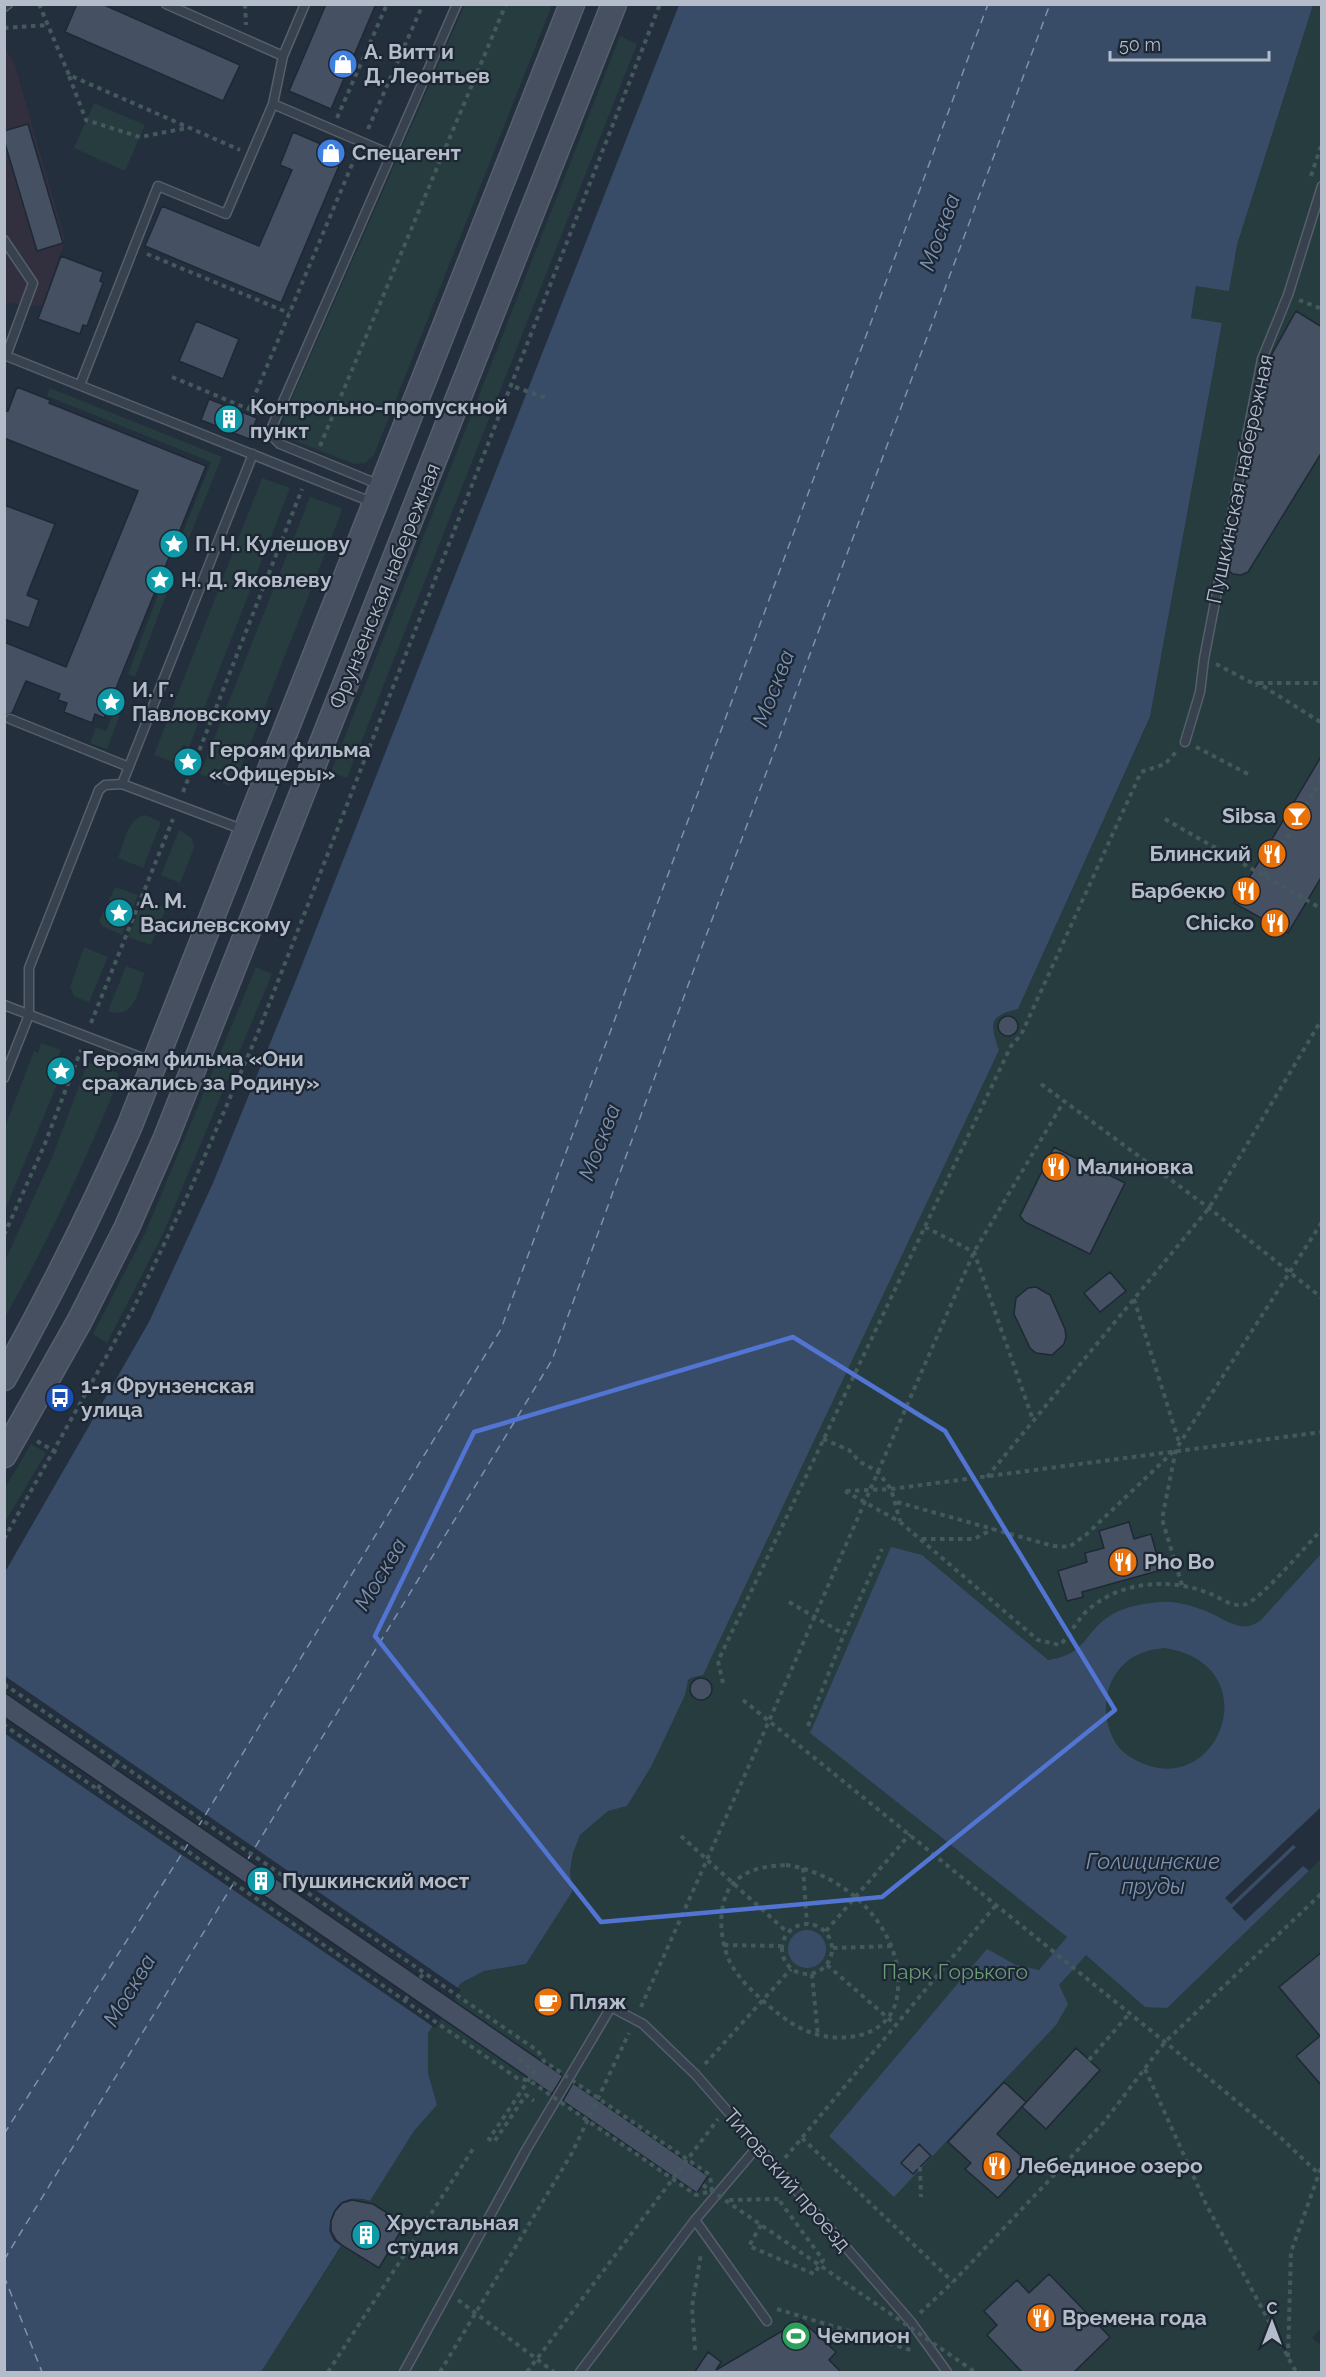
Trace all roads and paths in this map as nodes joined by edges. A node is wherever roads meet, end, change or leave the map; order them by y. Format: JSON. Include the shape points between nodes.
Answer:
{"nodes":[{"id":1,"x":39,"y":4,"type":"edge"},
{"id":2,"x":166,"y":4,"type":"edge"},
{"id":3,"x":306,"y":4,"type":"edge"},
{"id":4,"x":387,"y":4,"type":"edge"},
{"id":5,"x":423,"y":4,"type":"edge"},
{"id":6,"x":457,"y":4,"type":"edge"},
{"id":7,"x":506,"y":4,"type":"edge"},
{"id":8,"x":572,"y":4,"type":"edge"},
{"id":9,"x":614,"y":4,"type":"edge"},
{"id":10,"x":660,"y":4,"type":"edge"},
{"id":11,"x":47,"y":25,"type":"junction"},
{"id":12,"x":4,"y":27,"type":"edge"},
{"id":13,"x":283,"y":56,"type":"junction"},
{"id":14,"x":69,"y":75,"type":"junction"},
{"id":15,"x":273,"y":104,"type":"junction"},
{"id":16,"x":189,"y":128,"type":"junction"},
{"id":17,"x":332,"y":130,"type":"junction"},
{"id":18,"x":362,"y":142,"type":"junction"},
{"id":19,"x":233,"y":147,"type":"dead end"},
{"id":20,"x":392,"y":155,"type":"junction"},
{"id":21,"x":1322,"y":186,"type":"edge"},
{"id":22,"x":4,"y":240,"type":"edge"},
{"id":23,"x":132,"y":248,"type":"junction"},
{"id":24,"x":1288,"y":295,"type":"junction"},
{"id":25,"x":1322,"y":309,"type":"edge"},
{"id":26,"x":289,"y":313,"type":"junction"},
{"id":27,"x":5,"y":355,"type":"edge"},
{"id":28,"x":172,"y":377,"type":"dead end"},
{"id":29,"x":80,"y":385,"type":"junction"},
{"id":30,"x":515,"y":387,"type":"dead end"},
{"id":31,"x":549,"y":399,"type":"dead end"},
{"id":32,"x":249,"y":409,"type":"junction"},
{"id":33,"x":265,"y":416,"type":"dead end"},
{"id":34,"x":253,"y":454,"type":"junction"},
{"id":35,"x":315,"y":458,"type":"junction"},
{"id":36,"x":308,"y":476,"type":"junction"},
{"id":37,"x":380,"y":495,"type":"junction"},
{"id":38,"x":1204,"y":659,"type":"junction"},
{"id":39,"x":1258,"y":683,"type":"junction"},
{"id":40,"x":1322,"y":683,"type":"edge"},
{"id":41,"x":10,"y":719,"type":"dead end"},
{"id":42,"x":1322,"y":723,"type":"edge"},
{"id":43,"x":1185,"y":742,"type":"junction"},
{"id":44,"x":129,"y":767,"type":"junction"},
{"id":45,"x":1248,"y":774,"type":"dead end"},
{"id":46,"x":1322,"y":779,"type":"edge"},
{"id":47,"x":122,"y":784,"type":"junction"},
{"id":48,"x":178,"y":805,"type":"junction"},
{"id":49,"x":1165,"y":819,"type":"dead end"},
{"id":50,"x":247,"y":831,"type":"junction"},
{"id":51,"x":1264,"y":876,"type":"junction"},
{"id":52,"x":1322,"y":909,"type":"edge"},
{"id":53,"x":4,"y":1005,"type":"edge"},
{"id":54,"x":29,"y":1015,"type":"junction"},
{"id":55,"x":1322,"y":1019,"type":"edge"},
{"id":56,"x":86,"y":1036,"type":"junction"},
{"id":57,"x":156,"y":1063,"type":"junction"},
{"id":58,"x":4,"y":1078,"type":"edge"},
{"id":59,"x":1041,"y":1084,"type":"dead end"},
{"id":60,"x":1064,"y":1101,"type":"junction"},
{"id":61,"x":1209,"y":1208,"type":"junction"},
{"id":62,"x":1322,"y":1222,"type":"edge"},
{"id":63,"x":925,"y":1227,"type":"junction"},
{"id":64,"x":4,"y":1234,"type":"edge"},
{"id":65,"x":974,"y":1252,"type":"junction"},
{"id":66,"x":1289,"y":1273,"type":"junction"},
{"id":67,"x":1322,"y":1298,"type":"edge"},
{"id":68,"x":1134,"y":1299,"type":"junction"},
{"id":69,"x":4,"y":1378,"type":"edge"},
{"id":70,"x":1033,"y":1420,"type":"junction"},
{"id":71,"x":1322,"y":1432,"type":"edge"},
{"id":72,"x":34,"y":1439,"type":"dead end"},
{"id":73,"x":823,"y":1439,"type":"junction"},
{"id":74,"x":1180,"y":1443,"type":"junction"},
{"id":75,"x":1176,"y":1449,"type":"junction"},
{"id":76,"x":57,"y":1452,"type":"junction"},
{"id":77,"x":4,"y":1455,"type":"edge"},
{"id":78,"x":877,"y":1471,"type":"junction"},
{"id":79,"x":987,"y":1477,"type":"junction"},
{"id":80,"x":891,"y":1489,"type":"junction"},
{"id":81,"x":869,"y":1491,"type":"junction"},
{"id":82,"x":864,"y":1502,"type":"junction"},
{"id":83,"x":897,"y":1502,"type":"junction"},
{"id":84,"x":900,"y":1522,"type":"junction"},
{"id":85,"x":994,"y":1529,"type":"junction"},
{"id":86,"x":1322,"y":1529,"type":"edge"},
{"id":87,"x":4,"y":1539,"type":"edge"},
{"id":88,"x":920,"y":1539,"type":"junction"},
{"id":89,"x":882,"y":1549,"type":"dead end"},
{"id":90,"x":1182,"y":1585,"type":"junction"},
{"id":91,"x":789,"y":1602,"type":"dead end"},
{"id":92,"x":814,"y":1617,"type":"junction"},
{"id":93,"x":844,"y":1634,"type":"junction"},
{"id":94,"x":723,"y":1683,"type":"dead end"},
{"id":95,"x":5,"y":1687,"type":"edge"},
{"id":96,"x":743,"y":1700,"type":"dead end"},
{"id":97,"x":769,"y":1721,"type":"junction"},
{"id":98,"x":4,"y":1725,"type":"edge"},
{"id":99,"x":808,"y":1726,"type":"dead end"},
{"id":100,"x":117,"y":1761,"type":"junction"},
{"id":101,"x":113,"y":1767,"type":"dead end"},
{"id":102,"x":101,"y":1783,"type":"dead end"},
{"id":103,"x":98,"y":1789,"type":"junction"},
{"id":104,"x":910,"y":1834,"type":"junction"},
{"id":105,"x":681,"y":1836,"type":"dead end"},
{"id":106,"x":707,"y":1858,"type":"junction"},
{"id":107,"x":803,"y":1868,"type":"junction"},
{"id":108,"x":733,"y":1883,"type":"junction"},
{"id":109,"x":1322,"y":1893,"type":"edge"},
{"id":110,"x":855,"y":1898,"type":"junction"},
{"id":111,"x":996,"y":1905,"type":"junction"},
{"id":112,"x":807,"y":1924,"type":"junction"},
{"id":113,"x":826,"y":1931,"type":"junction"},
{"id":114,"x":787,"y":1932,"type":"junction"},
{"id":115,"x":724,"y":1945,"type":"junction"},
{"id":116,"x":782,"y":1946,"type":"junction"},
{"id":117,"x":893,"y":1946,"type":"junction"},
{"id":118,"x":833,"y":1948,"type":"junction"},
{"id":119,"x":827,"y":1965,"type":"junction"},
{"id":120,"x":791,"y":1969,"type":"junction"},
{"id":121,"x":424,"y":1973,"type":"junction"},
{"id":122,"x":812,"y":1974,"type":"junction"},
{"id":123,"x":420,"y":1978,"type":"dead end"},
{"id":124,"x":408,"y":1995,"type":"dead end"},
{"id":125,"x":405,"y":2001,"type":"junction"},
{"id":126,"x":763,"y":2001,"type":"junction"},
{"id":127,"x":1129,"y":2014,"type":"junction"},
{"id":128,"x":889,"y":2018,"type":"junction"},
{"id":129,"x":635,"y":2020,"type":"junction"},
{"id":130,"x":896,"y":2025,"type":"junction"},
{"id":131,"x":818,"y":2036,"type":"junction"},
{"id":132,"x":1165,"y":2042,"type":"junction"},
{"id":133,"x":519,"y":2059,"type":"dead end"},
{"id":134,"x":1089,"y":2060,"type":"dead end"},
{"id":135,"x":1145,"y":2069,"type":"junction"},
{"id":136,"x":696,"y":2075,"type":"junction"},
{"id":137,"x":534,"y":2101,"type":"dead end"},
{"id":138,"x":726,"y":2109,"type":"junction"},
{"id":139,"x":802,"y":2138,"type":"junction"},
{"id":140,"x":476,"y":2146,"type":"dead end"},
{"id":141,"x":758,"y":2146,"type":"junction"},
{"id":142,"x":1322,"y":2165,"type":"edge"},
{"id":143,"x":920,"y":2167,"type":"dead end"},
{"id":144,"x":777,"y":2168,"type":"junction"},
{"id":145,"x":1317,"y":2172,"type":"junction"},
{"id":146,"x":703,"y":2185,"type":"dead end"},
{"id":147,"x":712,"y":2196,"type":"junction"},
{"id":148,"x":921,"y":2197,"type":"dead end"},
{"id":149,"x":695,"y":2220,"type":"junction"},
{"id":150,"x":761,"y":2225,"type":"junction"},
{"id":151,"x":704,"y":2235,"type":"junction"},
{"id":152,"x":953,"y":2282,"type":"junction"},
{"id":153,"x":448,"y":2292,"type":"junction"},
{"id":154,"x":754,"y":2302,"type":"junction"},
{"id":155,"x":476,"y":2313,"type":"junction"},
{"id":156,"x":767,"y":2321,"type":"dead end"},
{"id":157,"x":911,"y":2322,"type":"junction"},
{"id":158,"x":695,"y":2350,"type":"dead end"},
{"id":159,"x":936,"y":2357,"type":"junction"},
{"id":160,"x":1288,"y":2357,"type":"junction"},
{"id":161,"x":537,"y":2360,"type":"junction"},
{"id":162,"x":328,"y":2373,"type":"edge"},
{"id":163,"x":404,"y":2373,"type":"edge"},
{"id":164,"x":440,"y":2373,"type":"edge"},
{"id":165,"x":527,"y":2373,"type":"edge"},
{"id":166,"x":554,"y":2373,"type":"edge"},
{"id":167,"x":580,"y":2373,"type":"edge"},
{"id":168,"x":947,"y":2373,"type":"edge"},
{"id":169,"x":975,"y":2373,"type":"edge"},
{"id":170,"x":1296,"y":2373,"type":"edge"}],
"edges":[{"from":1,"to":11,"type":"path"},
{"from":2,"to":13,"type":"lane"},
{"from":3,"to":13,"type":"lane"},
{"from":4,"to":17,"type":"path"},
{"from":5,"to":18,"type":"path"},
{"from":6,"to":20,"type":"lane"},
{"from":7,"to":35,"type":"path"},
{"from":8,"to":37,"type":"main road","name":"Фрунзенская набережная"},
{"from":9,"to":77,"type":"main road","name":"Фрунзенская набережная","via":[[166,1138],[79,1322]]},
{"from":10,"to":76,"type":"path","via":[[257,1035],[192,1188]]},
{"from":11,"to":12,"type":"path"},
{"from":11,"to":14,"type":"path"},
{"from":13,"to":15,"type":"lane"},
{"from":14,"to":16,"type":"path"},
{"from":14,"to":16,"type":"path","via":[[86,120],[140,137]]},
{"from":15,"to":17,"type":"lane"},
{"from":15,"to":23,"type":"lane","via":[[226,214],[158,186]]},
{"from":16,"to":19,"type":"path"},
{"from":17,"to":18,"type":"lane"},
{"from":18,"to":20,"type":"lane"},
{"from":18,"to":26,"type":"path"},
{"from":20,"to":35,"type":"lane","via":[[272,427],[273,437],[280,444]]},
{"from":21,"to":24,"type":"lane","name":"Пушкинская набережная"},
{"from":22,"to":27,"type":"lane","via":[[33,283]]},
{"from":23,"to":26,"type":"path"},
{"from":23,"to":29,"type":"lane"},
{"from":24,"to":25,"type":"path"},
{"from":24,"to":38,"type":"lane","name":"Пушкинская набережная","via":[[1262,359]]},
{"from":26,"to":32,"type":"path"},
{"from":27,"to":29,"type":"lane"},
{"from":28,"to":32,"type":"path"},
{"from":29,"to":34,"type":"lane"},
{"from":30,"to":31,"type":"path"},
{"from":32,"to":33,"type":"path"},
{"from":34,"to":36,"type":"lane"},
{"from":34,"to":44,"type":"lane"},
{"from":35,"to":37,"type":"lane"},
{"from":36,"to":37,"type":"lane"},
{"from":36,"to":48,"type":"path"},
{"from":37,"to":50,"type":"main road","name":"Фрунзенская набережная"},
{"from":38,"to":39,"type":"path"},
{"from":38,"to":43,"type":"lane","name":"Пушкинская набережная","via":[[1200,692]]},
{"from":39,"to":40,"type":"path"},
{"from":39,"to":42,"type":"path"},
{"from":41,"to":44,"type":"lane"},
{"from":43,"to":45,"type":"path"},
{"from":43,"to":63,"type":"path","via":[[1165,764],[1141,772],[1021,1035],[1011,1046]]},
{"from":44,"to":47,"type":"lane"},
{"from":46,"to":51,"type":"path"},
{"from":47,"to":48,"type":"lane"},
{"from":47,"to":54,"type":"lane","via":[[105,785],[99,790],[29,968]]},
{"from":48,"to":50,"type":"lane"},
{"from":48,"to":56,"type":"path"},
{"from":49,"to":51,"type":"path"},
{"from":50,"to":57,"type":"main road","name":"Фрунзенская набережная"},
{"from":51,"to":52,"type":"path"},
{"from":53,"to":54,"type":"lane"},
{"from":54,"to":56,"type":"lane"},
{"from":54,"to":58,"type":"lane"},
{"from":55,"to":61,"type":"path"},
{"from":56,"to":57,"type":"lane"},
{"from":56,"to":64,"type":"path","via":[[44,1146]]},
{"from":57,"to":69,"type":"main road","name":"Фрунзенская набережная","via":[[91,1213]]},
{"from":59,"to":60,"type":"path"},
{"from":60,"to":61,"type":"path"},
{"from":60,"to":65,"type":"path"},
{"from":61,"to":66,"type":"path"},
{"from":61,"to":68,"type":"path"},
{"from":62,"to":66,"type":"path"},
{"from":63,"to":65,"type":"path"},
{"from":63,"to":73,"type":"path"},
{"from":65,"to":70,"type":"path"},
{"from":65,"to":78,"type":"path"},
{"from":66,"to":67,"type":"path"},
{"from":66,"to":74,"type":"path"},
{"from":68,"to":70,"type":"path"},
{"from":68,"to":74,"type":"path"},
{"from":70,"to":79,"type":"path"},
{"from":71,"to":75,"type":"path"},
{"from":72,"to":76,"type":"path"},
{"from":73,"to":78,"type":"path","via":[[849,1450]]},
{"from":73,"to":94,"type":"path","via":[[718,1660]]},
{"from":74,"to":75,"type":"path"},
{"from":75,"to":79,"type":"path"},
{"from":75,"to":85,"type":"path","via":[[1069,1547]]},
{"from":75,"to":90,"type":"path","via":[[1162,1519]]},
{"from":76,"to":87,"type":"path"},
{"from":78,"to":80,"type":"path"},
{"from":78,"to":81,"type":"path"},
{"from":79,"to":80,"type":"path"},
{"from":80,"to":81,"type":"path"},
{"from":80,"to":83,"type":"path"},
{"from":81,"to":82,"type":"path"},
{"from":81,"to":82,"type":"path","via":[[845,1491]]},
{"from":82,"to":84,"type":"path"},
{"from":82,"to":92,"type":"path"},
{"from":83,"to":84,"type":"path"},
{"from":83,"to":85,"type":"path"},
{"from":84,"to":88,"type":"path"},
{"from":85,"to":88,"type":"path","via":[[974,1539]]},
{"from":86,"to":90,"type":"path","via":[[1245,1605],[1231,1604]]},
{"from":88,"to":90,"type":"path","via":[[1038,1640],[1060,1645],[1087,1611],[1103,1599],[1143,1586]]},
{"from":89,"to":93,"type":"path"},
{"from":91,"to":92,"type":"path"},
{"from":92,"to":93,"type":"path"},
{"from":92,"to":97,"type":"path"},
{"from":93,"to":99,"type":"path"},
{"from":95,"to":100,"type":"path","bridge":true},
{"from":96,"to":97,"type":"path"},
{"from":97,"to":104,"type":"path"},
{"from":97,"to":106,"type":"path"},
{"from":98,"to":103,"type":"path","bridge":true},
{"from":100,"to":101,"type":"path","bridge":true},
{"from":100,"to":121,"type":"path","bridge":true},
{"from":102,"to":103,"type":"path","bridge":true},
{"from":103,"to":125,"type":"path","bridge":true},
{"from":104,"to":110,"type":"path"},
{"from":104,"to":111,"type":"path"},
{"from":105,"to":106,"type":"path"},
{"from":106,"to":108,"type":"path"},
{"from":106,"to":129,"type":"path"},
{"from":107,"to":108,"type":"path","via":[[759,1868]]},
{"from":107,"to":110,"type":"path","via":[[828,1878]]},
{"from":107,"to":112,"type":"path"},
{"from":108,"to":114,"type":"path"},
{"from":108,"to":115,"type":"path","via":[[722,1916]]},
{"from":109,"to":132,"type":"path"},
{"from":110,"to":113,"type":"path"},
{"from":110,"to":117,"type":"path","via":[[879,1923]]},
{"from":111,"to":127,"type":"path"},
{"from":111,"to":130,"type":"path"},
{"from":112,"to":113,"type":"path"},
{"from":112,"to":114,"type":"path"},
{"from":113,"to":118,"type":"path"},
{"from":114,"to":116,"type":"path"},
{"from":115,"to":116,"type":"path"},
{"from":115,"to":126,"type":"path","via":[[738,1975]]},
{"from":116,"to":120,"type":"path","via":[[783,1958]]},
{"from":117,"to":118,"type":"path"},
{"from":117,"to":128,"type":"path","via":[[899,1981],[896,2006]]},
{"from":118,"to":119,"type":"path"},
{"from":119,"to":122,"type":"path"},
{"from":119,"to":128,"type":"path"},
{"from":120,"to":122,"type":"path"},
{"from":120,"to":126,"type":"path"},
{"from":121,"to":123,"type":"path","bridge":true},
{"from":121,"to":147,"type":"path","bridge":true,"via":[[538,2052],[543,2062],[710,2175]]},
{"from":122,"to":131,"type":"path"},
{"from":124,"to":125,"type":"path","bridge":true},
{"from":125,"to":147,"type":"path","bridge":true,"via":[[518,2078],[531,2080],[696,2195]]},
{"from":126,"to":131,"type":"path","via":[[794,2026]]},
{"from":126,"to":136,"type":"path"},
{"from":127,"to":132,"type":"path"},
{"from":127,"to":134,"type":"path"},
{"from":128,"to":130,"type":"path"},
{"from":128,"to":131,"type":"path","via":[[863,2034]]},
{"from":129,"to":136,"type":"lane","name":"Титовский проезд"},
{"from":129,"to":153,"type":"lane","name":"Титовский проезд","via":[[610,2007]]},
{"from":129,"to":155,"type":"path","via":[[572,2153]]},
{"from":130,"to":139,"type":"path"},
{"from":132,"to":135,"type":"path"},
{"from":132,"to":145,"type":"path"},
{"from":133,"to":137,"type":"path","via":[[534,2072],[489,2139],[494,2142],[526,2095]]},
{"from":135,"to":152,"type":"path","via":[[1104,2122]]},
{"from":135,"to":160,"type":"path","via":[[1206,2204]]},
{"from":136,"to":138,"type":"lane","name":"Титовский проезд"},
{"from":138,"to":141,"type":"lane","name":"Титовский проезд"},
{"from":138,"to":161,"type":"path"},
{"from":139,"to":144,"type":"path"},
{"from":139,"to":152,"type":"path"},
{"from":140,"to":162,"type":"path"},
{"from":141,"to":144,"type":"lane","name":"Титовский проезд"},
{"from":141,"to":147,"type":"lane"},
{"from":142,"to":145,"type":"path"},
{"from":143,"to":148,"type":"path"},
{"from":144,"to":157,"type":"lane","name":"Титовский проезд"},
{"from":145,"to":160,"type":"path","via":[[1291,2252]]},
{"from":146,"to":147,"type":"path","bridge":true},
{"from":147,"to":149,"type":"lane"},
{"from":147,"to":150,"type":"path","bridge":true},
{"from":147,"to":150,"type":"path","via":[[779,2199],[823,2260],[814,2274],[749,2246]]},
{"from":149,"to":151,"type":"lane"},
{"from":149,"to":167,"type":"lane"},
{"from":150,"to":169,"type":"path","bridge":true},
{"from":151,"to":154,"type":"lane"},
{"from":151,"to":158,"type":"path","via":[[692,2307]]},
{"from":152,"to":157,"type":"path"},
{"from":153,"to":155,"type":"path"},
{"from":153,"to":163,"type":"lane"},
{"from":154,"to":156,"type":"lane"},
{"from":154,"to":159,"type":"path"},
{"from":155,"to":161,"type":"path"},
{"from":155,"to":164,"type":"path"},
{"from":157,"to":159,"type":"lane","name":"Титовский проезд"},
{"from":159,"to":168,"type":"lane","name":"Титовский проезд"},
{"from":160,"to":170,"type":"path"},
{"from":161,"to":165,"type":"path"},
{"from":161,"to":166,"type":"path"}]}
